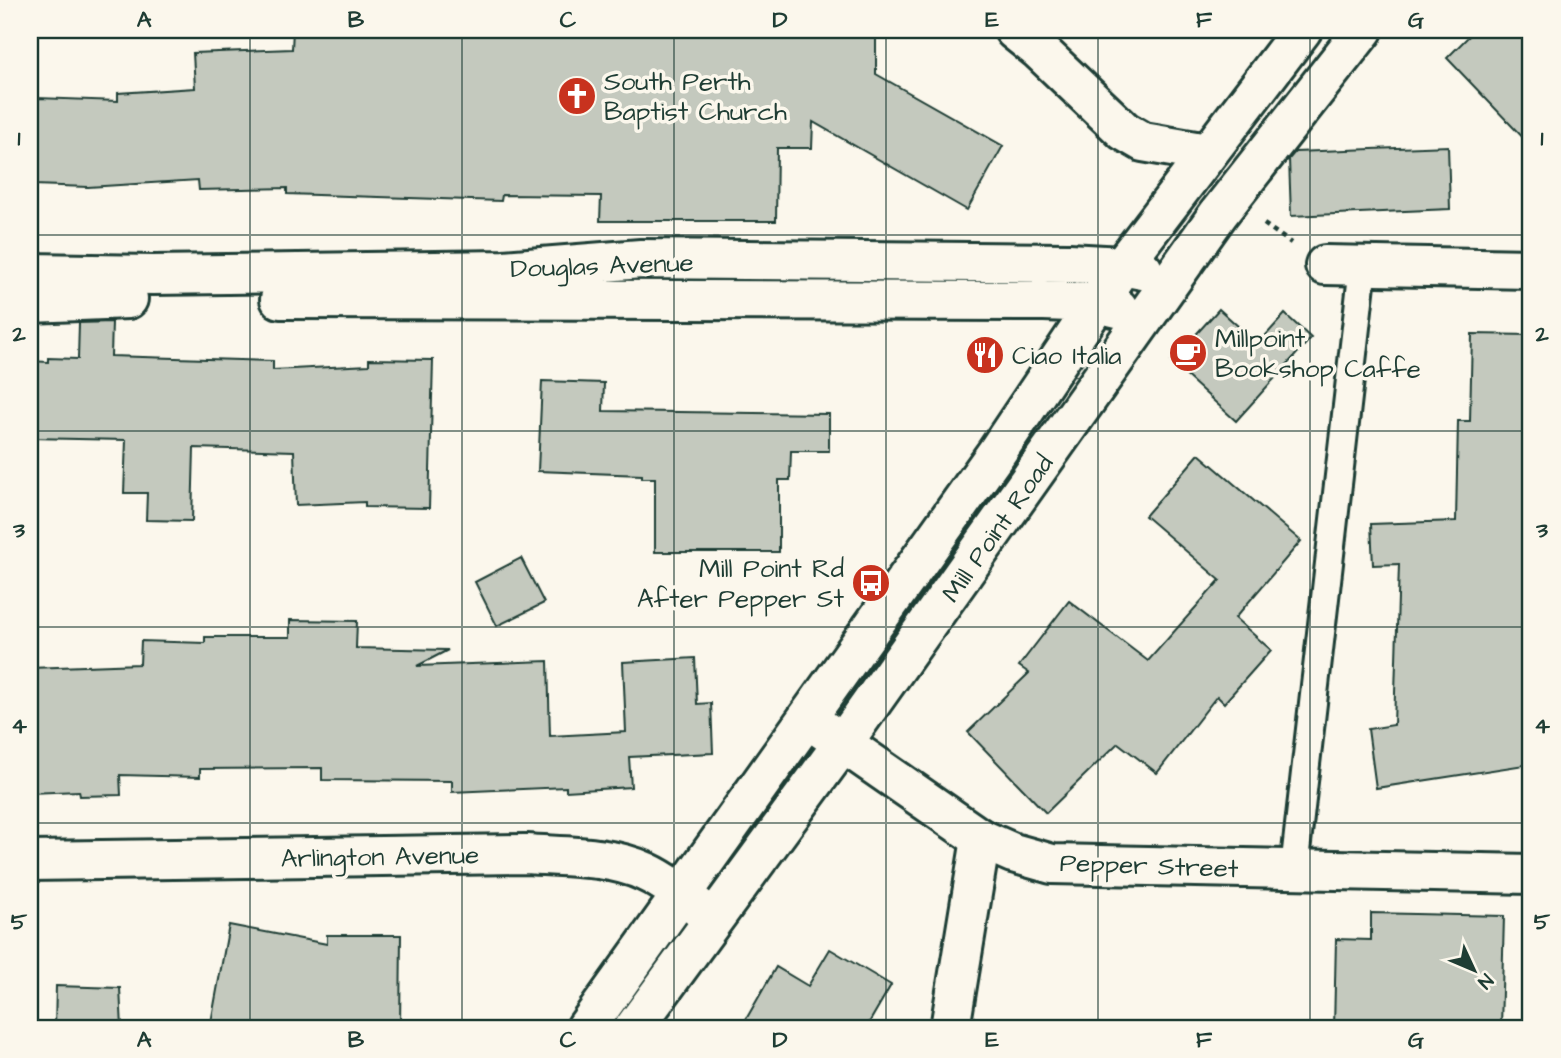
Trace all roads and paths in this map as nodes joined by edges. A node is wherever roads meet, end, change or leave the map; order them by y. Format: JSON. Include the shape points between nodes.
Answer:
{"nodes":[{"id":1,"x":1014,"y":30,"type":"edge"},
{"id":2,"x":1302,"y":30,"type":"edge"},
{"id":3,"x":1363,"y":30,"type":"edge"},
{"id":4,"x":1207,"y":153,"type":"junction"},
{"id":5,"x":1325,"y":265,"type":"dead end"},
{"id":6,"x":1122,"y":266,"type":"junction"},
{"id":7,"x":1363,"y":266,"type":"junction"},
{"id":8,"x":1531,"y":269,"type":"edge"},
{"id":9,"x":30,"y":273,"type":"edge"},
{"id":10,"x":1174,"y":276,"type":"junction"},
{"id":11,"x":30,"y":303,"type":"edge"},
{"id":12,"x":1097,"y":303,"type":"junction"},
{"id":13,"x":1147,"y":316,"type":"junction"},
{"id":14,"x":808,"y":719,"type":"junction"},
{"id":15,"x":843,"y":743,"type":"junction"},
{"id":16,"x":981,"y":839,"type":"junction"},
{"id":17,"x":30,"y":862,"type":"edge"},
{"id":18,"x":1294,"y":869,"type":"junction"},
{"id":19,"x":1531,"y":874,"type":"edge"},
{"id":20,"x":682,"y":896,"type":"junction"},
{"id":21,"x":713,"y":919,"type":"junction"},
{"id":22,"x":586,"y":1028,"type":"edge"},
{"id":23,"x":634,"y":1028,"type":"edge"},
{"id":24,"x":950,"y":1028,"type":"edge"}],
"edges":[{"from":1,"to":4,"type":"main road","via":[[1124,131],[1143,142]]},
{"from":2,"to":4,"type":"main road","name":"Mill Point Road"},
{"from":3,"to":10,"type":"main road","name":"Mill Point Road"},
{"from":4,"to":6,"type":"main road","name":"Mill Point Road"},
{"from":5,"to":7,"type":"main road"},
{"from":6,"to":9,"type":"main road","name":"Douglas Avenue","via":[[641,259],[504,270]]},
{"from":6,"to":10,"type":"main road","name":"Douglas Avenue"},
{"from":6,"to":12,"type":"main road","name":"Mill Point Road"},
{"from":7,"to":8,"type":"main road"},
{"from":7,"to":18,"type":"lane"},
{"from":10,"to":13,"type":"main road","name":"Mill Point Road"},
{"from":11,"to":12,"type":"main road","name":"Douglas Avenue","via":[[155,299]]},
{"from":12,"to":13,"type":"main road","name":"Douglas Avenue"},
{"from":12,"to":14,"type":"main road","name":"Mill Point Road"},
{"from":13,"to":15,"type":"main road","name":"Mill Point Road"},
{"from":14,"to":15,"type":"main road","name":"Pepper Street"},
{"from":14,"to":20,"type":"main road","name":"Mill Point Road"},
{"from":15,"to":16,"type":"main road","name":"Pepper Street"},
{"from":15,"to":21,"type":"main road","name":"Mill Point Road"},
{"from":16,"to":18,"type":"main road","name":"Pepper Street","via":[[1052,864]]},
{"from":16,"to":24,"type":"main road"},
{"from":17,"to":20,"type":"main road","name":"Arlington Avenue","via":[[526,854],[621,863],[647,872]]},
{"from":18,"to":19,"type":"main road","name":"Pepper Street"},
{"from":20,"to":21,"type":"main road","name":"Arlington Avenue"},
{"from":20,"to":22,"type":"main road","name":"Mill Point Road"},
{"from":21,"to":23,"type":"main road","name":"Mill Point Road"}]}
